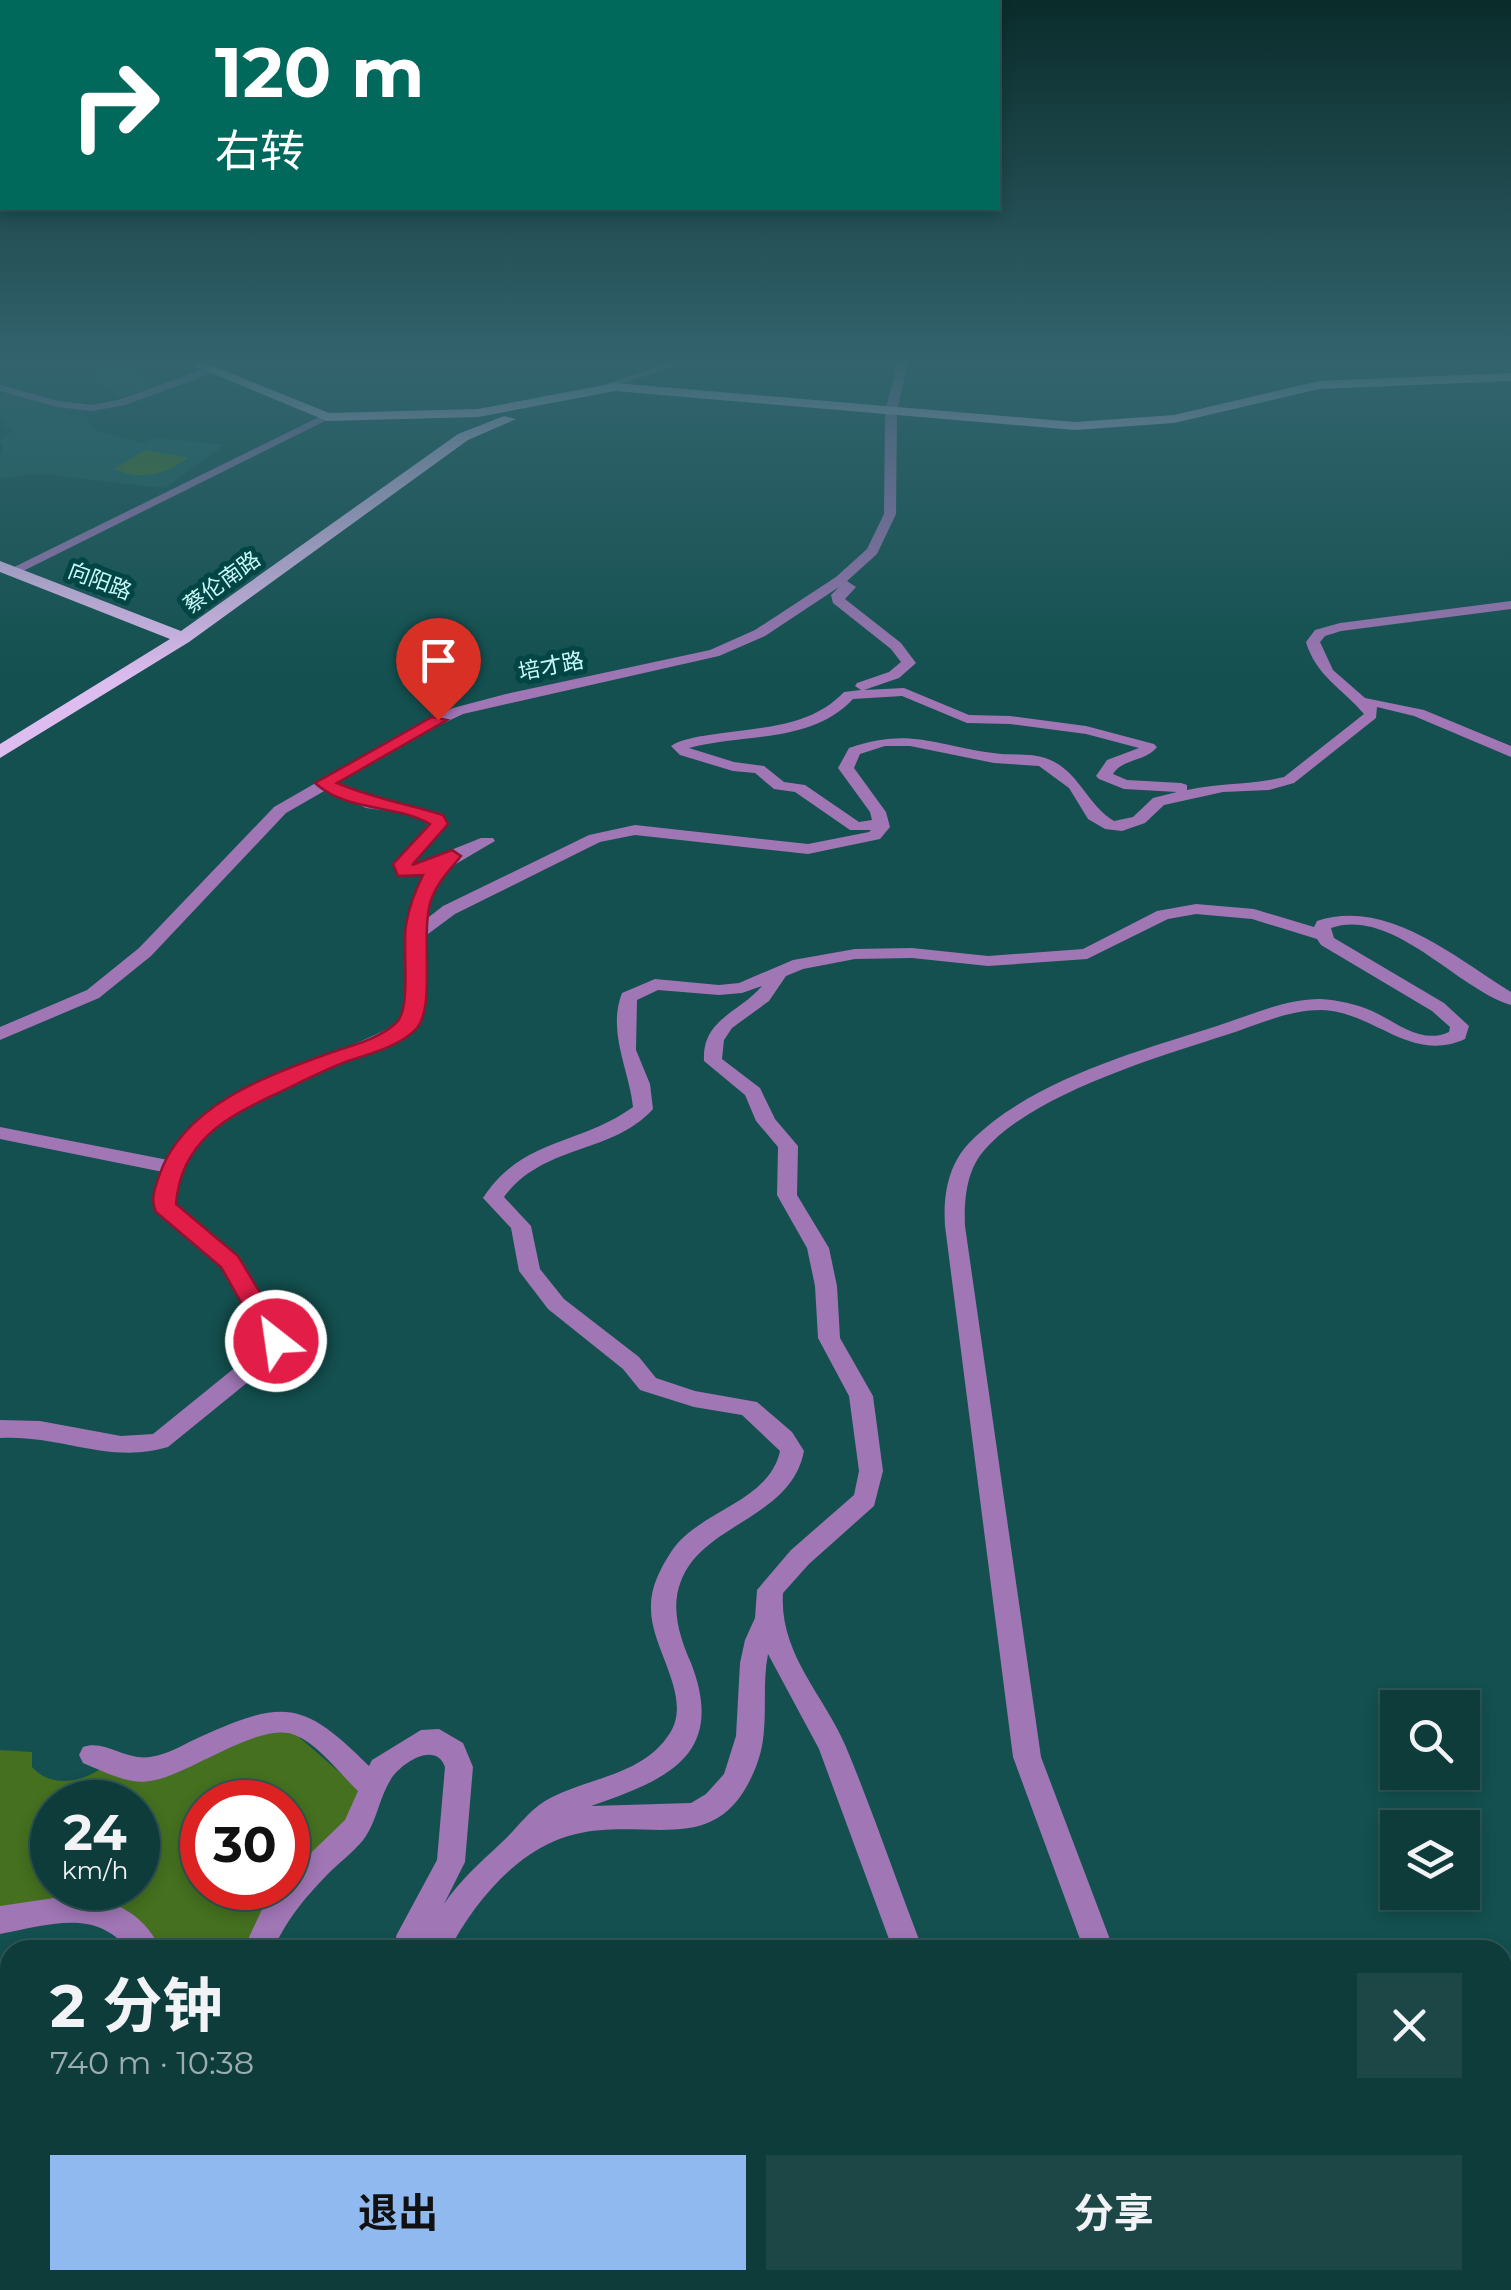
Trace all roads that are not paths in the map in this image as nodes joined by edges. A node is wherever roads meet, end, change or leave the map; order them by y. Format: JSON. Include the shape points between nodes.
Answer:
{"nodes":[{"id":1,"x":214,"y":469,"type":"edge"},
{"id":2,"x":419,"y":469,"type":"edge"},
{"id":3,"x":890,"y":469,"type":"edge"},
{"id":4,"x":3,"y":568,"type":"edge"},
{"id":5,"x":838,"y":582,"type":"junction"},
{"id":6,"x":1511,"y":605,"type":"edge"},
{"id":7,"x":183,"y":638,"type":"junction"},
{"id":8,"x":849,"y":696,"type":"junction"},
{"id":9,"x":1361,"y":702,"type":"junction"},
{"id":10,"x":0,"y":752,"type":"edge"},
{"id":11,"x":1511,"y":752,"type":"edge"},
{"id":12,"x":324,"y":783,"type":"junction"},
{"id":13,"x":1210,"y":789,"type":"junction"},
{"id":14,"x":881,"y":824,"type":"junction"},
{"id":15,"x":486,"y":840,"type":"dead end"},
{"id":16,"x":452,"y":856,"type":"junction"},
{"id":17,"x":1323,"y":935,"type":"junction"},
{"id":18,"x":416,"y":941,"type":"junction"},
{"id":19,"x":780,"y":970,"type":"junction"},
{"id":20,"x":1511,"y":1000,"type":"edge"},
{"id":21,"x":0,"y":1034,"type":"edge"},
{"id":22,"x":0,"y":1133,"type":"edge"},
{"id":23,"x":173,"y":1167,"type":"junction"},
{"id":24,"x":0,"y":1429,"type":"edge"},
{"id":25,"x":768,"y":1618,"type":"junction"},
{"id":26,"x":93,"y":1756,"type":"dead end"},
{"id":27,"x":372,"y":1786,"type":"junction"},
{"id":28,"x":514,"y":1848,"type":"junction"},
{"id":29,"x":0,"y":1920,"type":"edge"},
{"id":30,"x":138,"y":1940,"type":"edge"},
{"id":31,"x":263,"y":1940,"type":"edge"},
{"id":32,"x":412,"y":1940,"type":"edge"},
{"id":33,"x":439,"y":1940,"type":"edge"},
{"id":34,"x":904,"y":1940,"type":"edge"},
{"id":35,"x":1094,"y":1940,"type":"edge"}],
"edges":[{"from":1,"to":4,"type":"street"},
{"from":2,"to":7,"type":"main road","name":"蔡伦南路"},
{"from":3,"to":5,"type":"street","name":"培才路","via":[[890,514],[873,552]]},
{"from":4,"to":7,"type":"main road","name":"向阳路"},
{"from":5,"to":8,"type":"street","via":[[848,587],[838,600],[909,663]]},
{"from":5,"to":12,"type":"street","name":"培才路","via":[[760,633],[714,653],[458,711]]},
{"from":6,"to":9,"type":"street","via":[[1320,633],[1312,642],[1318,660]]},
{"from":7,"to":10,"type":"main road","name":"蔡伦南路"},
{"from":8,"to":13,"type":"street","via":[[904,692],[967,719],[1086,730],[1146,745],[1106,768],[1107,780]]},
{"from":8,"to":14,"type":"street","via":[[810,722],[678,748],[758,769],[780,786],[812,794],[856,827]]},
{"from":9,"to":11,"type":"street","via":[[1434,720]]},
{"from":9,"to":13,"type":"street","via":[[1371,715],[1288,780]]},
{"from":12,"to":16,"type":"street","via":[[372,804],[437,819],[434,832],[402,864],[405,872]]},
{"from":12,"to":21,"type":"street","name":"培才路","via":[[280,810],[145,952],[93,994]]},
{"from":13,"to":14,"type":"street","via":[[1159,801],[1131,824],[1111,826],[1094,816],[1053,766],[883,741],[854,751],[846,768]]},
{"from":14,"to":18,"type":"street","via":[[874,836],[808,849],[615,832],[449,910]]},
{"from":15,"to":16,"type":"street"},
{"from":16,"to":18,"type":"street","via":[[426,887]]},
{"from":17,"to":19,"type":"street","via":[[1254,914],[1196,908],[1162,915],[1088,954],[988,960],[881,952]]},
{"from":17,"to":20,"type":"street","via":[[1323,925],[1345,916],[1382,925]]},
{"from":17,"to":35,"type":"street","via":[[1438,1007],[1460,1026],[1458,1035],[1422,1041],[1348,1008],[1289,1008],[1030,1107],[975,1148],[956,1186],[965,1308],[1027,1757]]},
{"from":18,"to":23,"type":"street","via":[[408,1025],[221,1111],[192,1134]]},
{"from":19,"to":25,"type":"street","via":[[765,995],[721,1028],[713,1061],[753,1092],[788,1146],[787,1195],[823,1264],[828,1338],[860,1396],[871,1470],[865,1499],[770,1590]]},
{"from":19,"to":28,"type":"street","via":[[731,990],[670,983],[634,992],[628,997],[627,1050],[643,1109],[543,1152],[512,1173],[493,1198],[521,1226],[530,1271],[542,1289],[648,1384],[748,1408],[792,1451],[788,1471],[696,1541],[664,1584],[668,1637],[691,1713],[688,1728],[636,1781],[551,1812]]},
{"from":22,"to":23,"type":"street"},
{"from":23,"to":24,"type":"street","via":[[164,1207],[230,1262],[276,1341],[160,1441],[140,1448],[24,1425]]},
{"from":25,"to":28,"type":"street","via":[[754,1654],[748,1745],[741,1769],[714,1806],[672,1818],[583,1819]]},
{"from":25,"to":34,"type":"street","via":[[832,1746]]},
{"from":26,"to":27,"type":"street","via":[[150,1770],[256,1727],[298,1722]]},
{"from":27,"to":31,"type":"street","via":[[355,1828],[292,1890]]},
{"from":27,"to":32,"type":"street","via":[[382,1768],[420,1742],[439,1741],[453,1751],[459,1768],[451,1862]]},
{"from":28,"to":33,"type":"street","via":[[462,1902]]},
{"from":29,"to":30,"type":"street","via":[[67,1910],[105,1913],[124,1922]]}]}
